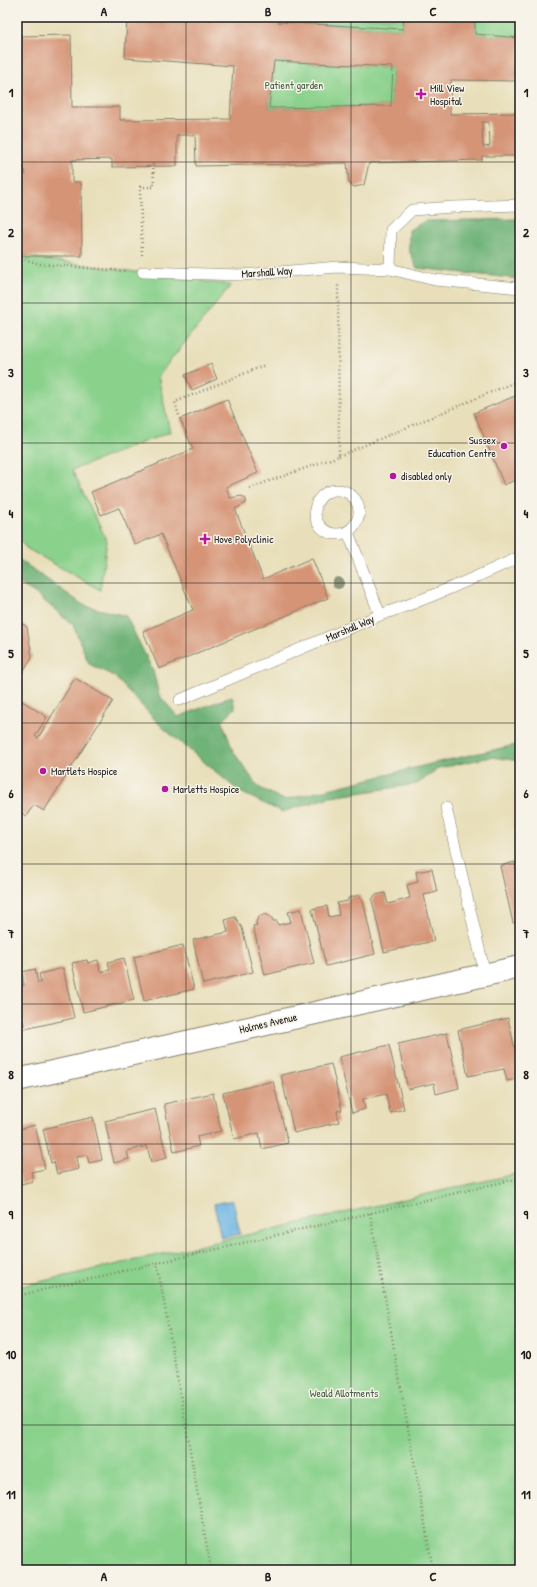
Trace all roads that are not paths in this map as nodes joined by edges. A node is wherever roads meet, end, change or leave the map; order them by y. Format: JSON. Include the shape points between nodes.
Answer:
{"nodes":[{"id":1,"x":520,"y":205,"type":"edge"},
{"id":2,"x":390,"y":268,"type":"junction"},
{"id":3,"x":143,"y":272,"type":"road end"},
{"id":4,"x":520,"y":288,"type":"edge"},
{"id":5,"x":348,"y":532,"type":"junction"},
{"id":6,"x":520,"y":557,"type":"edge"},
{"id":7,"x":380,"y":615,"type":"junction"},
{"id":8,"x":180,"y":700,"type":"dead end"},
{"id":9,"x":446,"y":808,"type":"dead end"},
{"id":10,"x":520,"y":966,"type":"edge"},
{"id":11,"x":486,"y":974,"type":"junction"},
{"id":12,"x":17,"y":1080,"type":"edge"}],
"edges":[{"from":1,"to":2,"type":"lane","via":[[453,206],[412,210],[390,230]]},
{"from":2,"to":3,"type":"lane","name":"Marshall Way","via":[[338,267],[242,275]]},
{"from":2,"to":4,"type":"lane","name":"Marshall Way","via":[[435,280]]},
{"from":5,"to":5,"type":"lane","via":[[333,534],[320,527],[314,514],[318,499],[329,490],[343,489],[355,496],[360,509],[358,523]]},
{"from":5,"to":7,"type":"lane"},
{"from":6,"to":7,"type":"lane","name":"Marshall Way","via":[[452,588]]},
{"from":7,"to":8,"type":"lane","name":"Marshall Way"},
{"from":9,"to":11,"type":"lane"},
{"from":10,"to":11,"type":"street","name":"Holmes Avenue"},
{"from":11,"to":12,"type":"street","name":"Holmes Avenue"}]}
